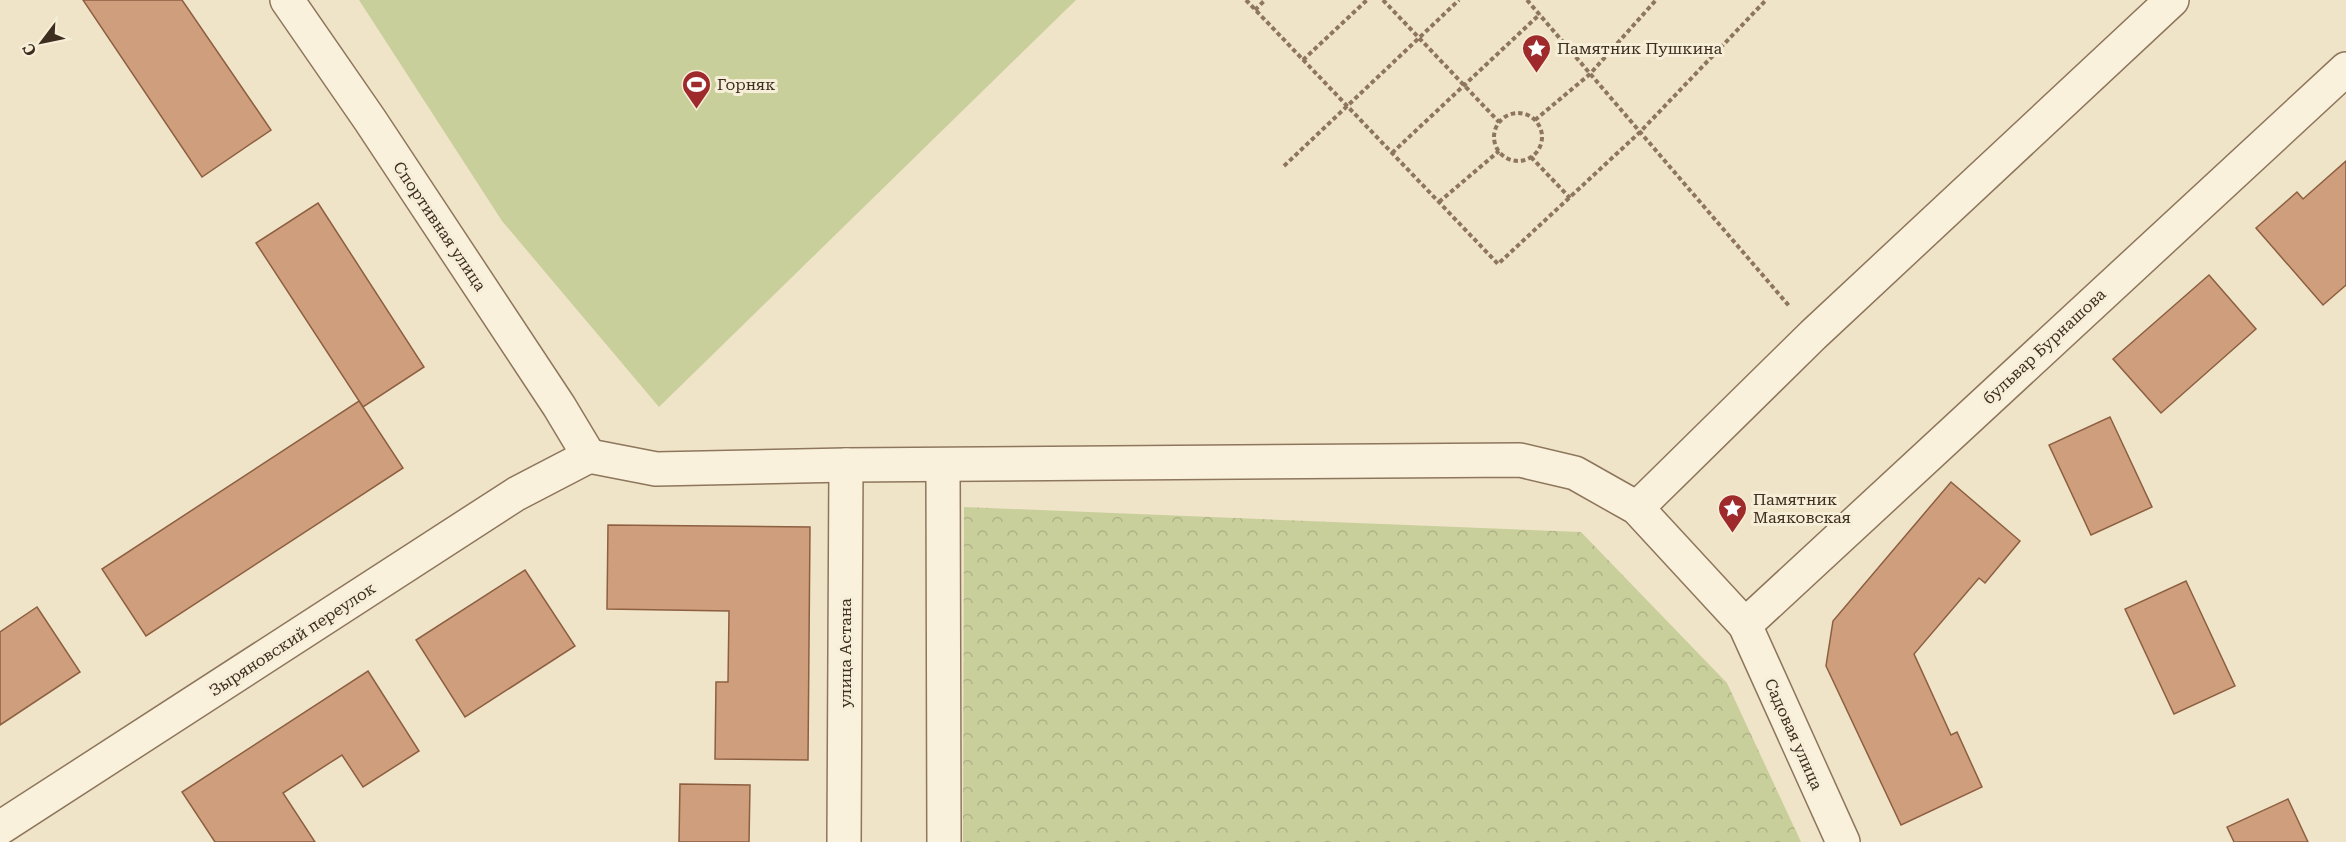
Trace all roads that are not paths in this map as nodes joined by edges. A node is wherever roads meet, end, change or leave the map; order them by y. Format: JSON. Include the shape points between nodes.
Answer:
{"nodes":[{"id":1,"x":287,"y":0,"type":"edge"},
{"id":2,"x":2172,"y":0,"type":"edge"},
{"id":3,"x":2346,"y":69,"type":"edge"},
{"id":4,"x":589,"y":456,"type":"junction"},
{"id":5,"x":846,"y":465,"type":"junction"},
{"id":6,"x":944,"y":465,"type":"junction"},
{"id":7,"x":1637,"y":508,"type":"junction"},
{"id":8,"x":1744,"y":626,"type":"junction"},
{"id":9,"x":0,"y":828,"type":"edge"},
{"id":10,"x":844,"y":842,"type":"edge"},
{"id":11,"x":944,"y":842,"type":"edge"},
{"id":12,"x":1843,"y":842,"type":"edge"}],
"edges":[{"from":1,"to":4,"type":"street","name":"Спортивная улица","via":[[560,406]]},
{"from":2,"to":7,"type":"street","via":[[1813,335]]},
{"from":3,"to":8,"type":"street","name":"бульвар Бурнашова"},
{"from":4,"to":5,"type":"street","name":"Садовая улица","via":[[656,470]]},
{"from":4,"to":9,"type":"street","name":"Зыряновский переулок","via":[[506,501]]},
{"from":5,"to":6,"type":"street","name":"Садовая улица"},
{"from":5,"to":10,"type":"street","name":"улица Астана"},
{"from":6,"to":7,"type":"street","name":"Садовая улица","via":[[1520,460],[1575,473]]},
{"from":6,"to":11,"type":"street"},
{"from":7,"to":8,"type":"street","name":"Садовая улица"},
{"from":8,"to":12,"type":"street","name":"Садовая улица"}]}
